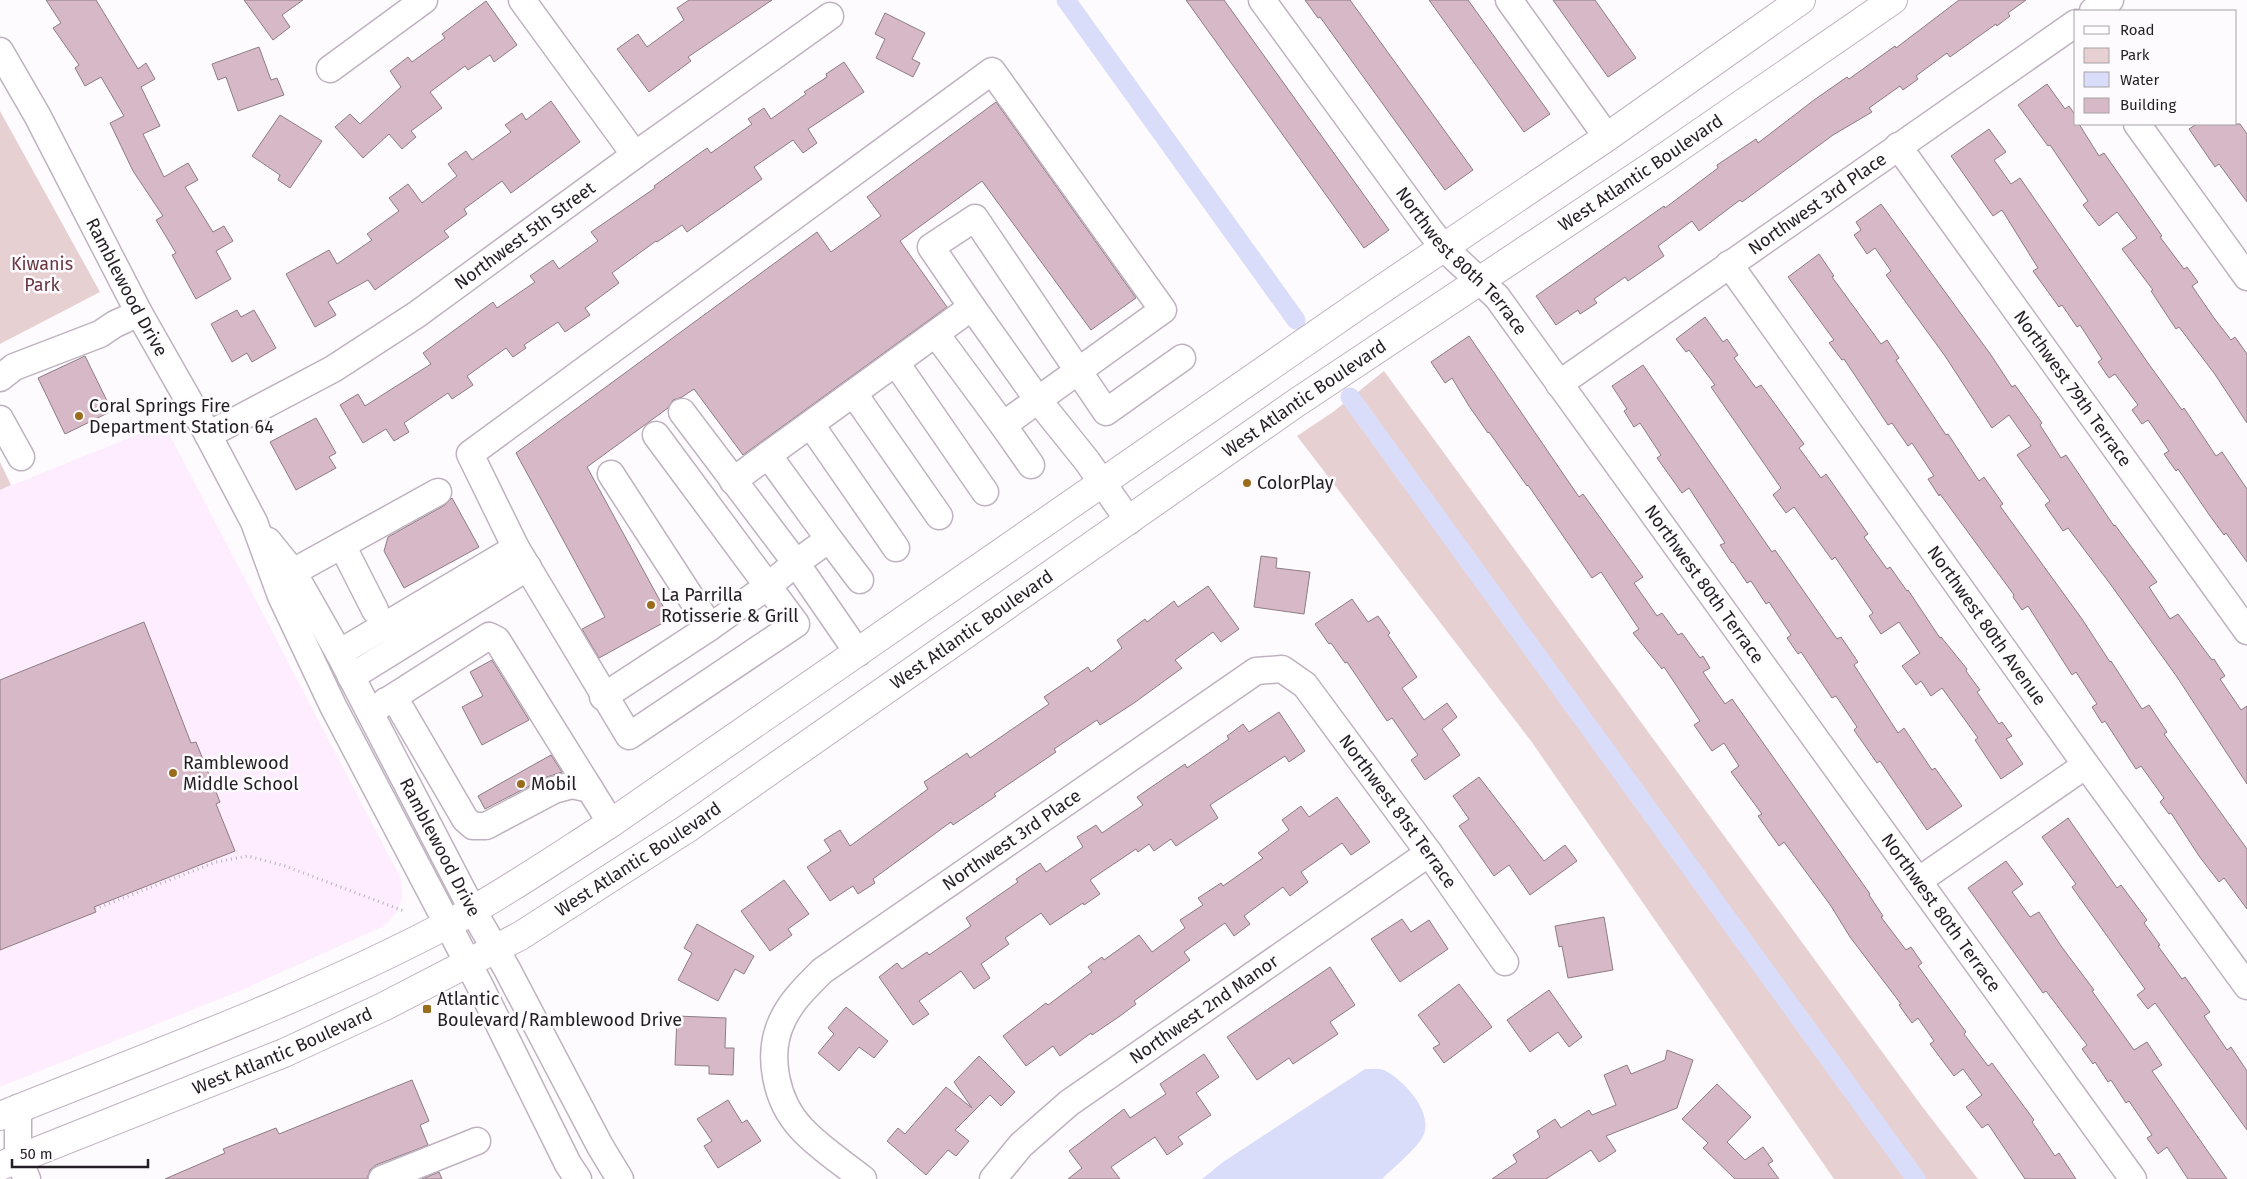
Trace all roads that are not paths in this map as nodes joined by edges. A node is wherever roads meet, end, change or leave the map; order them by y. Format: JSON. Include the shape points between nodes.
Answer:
{"nodes":[{"id":1,"x":424,"y":0,"type":"edge"},
{"id":2,"x":522,"y":0,"type":"edge"},
{"id":3,"x":1262,"y":0,"type":"edge"},
{"id":4,"x":1509,"y":0,"type":"edge"},
{"id":5,"x":1801,"y":0,"type":"edge"},
{"id":6,"x":1893,"y":0,"type":"edge"},
{"id":7,"x":2110,"y":0,"type":"edge"},
{"id":8,"x":2095,"y":10,"type":"edge"},
{"id":9,"x":830,"y":16,"type":"dead end"},
{"id":10,"x":2073,"y":30,"type":"edge"},
{"id":11,"x":0,"y":50,"type":"edge"},
{"id":12,"x":330,"y":68,"type":"dead end"},
{"id":13,"x":2139,"y":125,"type":"edge"},
{"id":14,"x":1607,"y":137,"type":"junction"},
{"id":15,"x":1898,"y":146,"type":"junction"},
{"id":16,"x":634,"y":155,"type":"junction"},
{"id":17,"x":1444,"y":248,"type":"junction"},
{"id":18,"x":1729,"y":264,"type":"junction"},
{"id":19,"x":2247,"y":277,"type":"edge"},
{"id":20,"x":1480,"y":281,"type":"junction"},
{"id":21,"x":972,"y":307,"type":"junction"},
{"id":22,"x":140,"y":313,"type":"junction"},
{"id":23,"x":936,"y":334,"type":"junction"},
{"id":24,"x":1182,"y":358,"type":"dead end"},
{"id":25,"x":896,"y":363,"type":"junction"},
{"id":26,"x":1079,"y":369,"type":"junction"},
{"id":27,"x":0,"y":378,"type":"edge"},
{"id":28,"x":1559,"y":384,"type":"junction"},
{"id":29,"x":854,"y":394,"type":"junction"},
{"id":30,"x":1038,"y":400,"type":"junction"},
{"id":31,"x":682,"y":412,"type":"dead end"},
{"id":32,"x":0,"y":419,"type":"edge"},
{"id":33,"x":811,"y":425,"type":"junction"},
{"id":34,"x":1003,"y":425,"type":"junction"},
{"id":35,"x":208,"y":435,"type":"junction"},
{"id":36,"x":656,"y":435,"type":"dead end"},
{"id":37,"x":768,"y":455,"type":"junction"},
{"id":38,"x":21,"y":456,"type":"dead end"},
{"id":39,"x":1031,"y":465,"type":"dead end"},
{"id":40,"x":611,"y":474,"type":"dead end"},
{"id":41,"x":734,"y":481,"type":"junction"},
{"id":42,"x":1102,"y":483,"type":"junction"},
{"id":43,"x":438,"y":492,"type":"dead end"},
{"id":44,"x":985,"y":492,"type":"dead end"},
{"id":45,"x":939,"y":516,"type":"dead end"},
{"id":46,"x":254,"y":522,"type":"junction"},
{"id":47,"x":1128,"y":522,"type":"junction"},
{"id":48,"x":828,"y":539,"type":"junction"},
{"id":49,"x":342,"y":545,"type":"junction"},
{"id":50,"x":896,"y":548,"type":"dead end"},
{"id":51,"x":522,"y":558,"type":"junction"},
{"id":52,"x":796,"y":563,"type":"junction"},
{"id":53,"x":293,"y":572,"type":"junction"},
{"id":54,"x":860,"y":580,"type":"dead end"},
{"id":55,"x":768,"y":586,"type":"junction"},
{"id":56,"x":375,"y":610,"type":"dead end"},
{"id":57,"x":710,"y":626,"type":"junction"},
{"id":58,"x":2247,"y":631,"type":"edge"},
{"id":59,"x":338,"y":653,"type":"junction"},
{"id":60,"x":858,"y":653,"type":"junction"},
{"id":61,"x":1282,"y":669,"type":"joint"},
{"id":62,"x":351,"y":677,"type":"junction"},
{"id":63,"x":604,"y":697,"type":"junction"},
{"id":64,"x":378,"y":707,"type":"junction"},
{"id":65,"x":2086,"y":765,"type":"junction"},
{"id":66,"x":590,"y":789,"type":"junction"},
{"id":67,"x":612,"y":823,"type":"junction"},
{"id":68,"x":1429,"y":853,"type":"junction"},
{"id":69,"x":1918,"y":880,"type":"junction"},
{"id":70,"x":473,"y":911,"type":"junction"},
{"id":71,"x":447,"y":924,"type":"junction"},
{"id":72,"x":495,"y":949,"type":"junction"},
{"id":73,"x":1505,"y":962,"type":"dead end"},
{"id":74,"x":468,"y":964,"type":"junction"},
{"id":75,"x":2247,"y":986,"type":"edge"},
{"id":76,"x":9,"y":1112,"type":"edge"},
{"id":77,"x":477,"y":1141,"type":"dead end"},
{"id":78,"x":11,"y":1163,"type":"edge"},
{"id":79,"x":382,"y":1179,"type":"edge"},
{"id":80,"x":578,"y":1179,"type":"edge"},
{"id":81,"x":620,"y":1179,"type":"edge"},
{"id":82,"x":863,"y":1179,"type":"edge"},
{"id":83,"x":993,"y":1179,"type":"edge"},
{"id":84,"x":2133,"y":1179,"type":"edge"}],
"edges":[{"from":1,"to":12,"type":"street"},
{"from":2,"to":16,"type":"street"},
{"from":3,"to":17,"type":"street","name":"Northwest 80th Terrace"},
{"from":4,"to":14,"type":"street"},
{"from":5,"to":14,"type":"main road"},
{"from":6,"to":20,"type":"main road","name":"West Atlantic Boulevard"},
{"from":7,"to":8,"type":"street"},
{"from":9,"to":16,"type":"street","name":"Northwest 5th Street"},
{"from":10,"to":15,"type":"street","name":"Northwest 3rd Place"},
{"from":11,"to":22,"type":"street","name":"Ramblewood Drive","via":[[37,114]]},
{"from":13,"to":19,"type":"street"},
{"from":14,"to":17,"type":"main road"},
{"from":15,"to":18,"type":"street","name":"Northwest 3rd Place"},
{"from":15,"to":58,"type":"street","name":"Northwest 79th Terrace"},
{"from":16,"to":35,"type":"street","name":"Northwest 5th Street","via":[[416,315],[333,369]]},
{"from":17,"to":20,"type":"street","name":"Northwest 80th Terrace"},
{"from":17,"to":42,"type":"main road"},
{"from":18,"to":28,"type":"street","name":"Northwest 3rd Place"},
{"from":18,"to":65,"type":"street","name":"Northwest 80th Avenue"},
{"from":20,"to":28,"type":"street","name":"Northwest 80th Terrace","via":[[1497,297]]},
{"from":20,"to":47,"type":"main road","name":"West Atlantic Boulevard","via":[[1296,403]]},
{"from":21,"to":23,"type":"street"},
{"from":21,"to":26,"type":"street","via":[[931,247],[975,218]]},
{"from":21,"to":30,"type":"street"},
{"from":22,"to":27,"type":"street","via":[[100,334],[14,367]]},
{"from":22,"to":35,"type":"street","name":"Ramblewood Drive"},
{"from":23,"to":25,"type":"street"},
{"from":23,"to":34,"type":"street"},
{"from":24,"to":26,"type":"street","via":[[1106,412]]},
{"from":25,"to":29,"type":"street"},
{"from":25,"to":44,"type":"street"},
{"from":26,"to":30,"type":"street"},
{"from":26,"to":51,"type":"street","via":[[1163,310],[992,71],[470,454]]},
{"from":28,"to":69,"type":"street","name":"Northwest 80th Terrace"},
{"from":29,"to":33,"type":"street"},
{"from":29,"to":45,"type":"street"},
{"from":30,"to":34,"type":"street"},
{"from":30,"to":42,"type":"street"},
{"from":31,"to":41,"type":"street"},
{"from":32,"to":38,"type":"street"},
{"from":33,"to":37,"type":"street"},
{"from":33,"to":50,"type":"street"},
{"from":34,"to":39,"type":"street"},
{"from":35,"to":46,"type":"street","name":"Ramblewood Drive"},
{"from":36,"to":55,"type":"street"},
{"from":37,"to":41,"type":"street"},
{"from":37,"to":48,"type":"street"},
{"from":40,"to":57,"type":"street"},
{"from":41,"to":52,"type":"street"},
{"from":42,"to":47,"type":"street"},
{"from":42,"to":60,"type":"main road"},
{"from":43,"to":49,"type":"street"},
{"from":46,"to":53,"type":"street","name":"Ramblewood Drive"},
{"from":46,"to":71,"type":"street","name":"Ramblewood Drive","via":[[281,596],[325,689]]},
{"from":47,"to":72,"type":"main road","name":"West Atlantic Boulevard","via":[[688,828]]},
{"from":48,"to":52,"type":"street"},
{"from":48,"to":54,"type":"street"},
{"from":49,"to":53,"type":"street"},
{"from":49,"to":56,"type":"street"},
{"from":51,"to":59,"type":"street"},
{"from":51,"to":62,"type":"street"},
{"from":51,"to":63,"type":"street"},
{"from":52,"to":55,"type":"street"},
{"from":52,"to":60,"type":"street"},
{"from":53,"to":59,"type":"street","name":"Ramblewood Drive"},
{"from":55,"to":57,"type":"street"},
{"from":55,"to":63,"type":"street","via":[[796,624],[629,736]]},
{"from":57,"to":63,"type":"street"},
{"from":59,"to":62,"type":"street","name":"Ramblewood Drive"},
{"from":60,"to":67,"type":"main road"},
{"from":61,"to":68,"type":"street","name":"Northwest 81st Terrace","via":[[1305,685]]},
{"from":61,"to":82,"type":"street","name":"Northwest 3rd Place","via":[[1256,671],[822,971],[799,993],[781,1021],[775,1047],[776,1078],[782,1102],[801,1128]]},
{"from":62,"to":64,"type":"street","name":"Ramblewood Drive"},
{"from":64,"to":66,"type":"street","via":[[398,704],[465,819],[473,826],[486,826],[554,790],[572,784]]},
{"from":64,"to":66,"type":"street","via":[[489,636],[497,640]]},
{"from":64,"to":70,"type":"street","name":"Ramblewood Drive"},
{"from":65,"to":69,"type":"street"},
{"from":65,"to":75,"type":"street","name":"Northwest 80th Avenue"},
{"from":66,"to":67,"type":"street"},
{"from":67,"to":70,"type":"main road"},
{"from":68,"to":73,"type":"street","name":"Northwest 81st Terrace"},
{"from":68,"to":83,"type":"street","name":"Northwest 2nd Manor","via":[[1070,1103],[1021,1145]]},
{"from":69,"to":84,"type":"street","name":"Northwest 80th Terrace"},
{"from":70,"to":71,"type":"main road"},
{"from":70,"to":72,"type":"street","name":"Ramblewood Drive"},
{"from":71,"to":74,"type":"street","name":"Ramblewood Drive"},
{"from":71,"to":76,"type":"main road","via":[[293,999]]},
{"from":72,"to":74,"type":"main road","name":"West Atlantic Boulevard"},
{"from":72,"to":81,"type":"street","name":"Ramblewood Drive"},
{"from":74,"to":78,"type":"main road","name":"West Atlantic Boulevard","via":[[284,1053]]},
{"from":74,"to":80,"type":"street","name":"Ramblewood Drive"},
{"from":76,"to":78,"type":"street"},
{"from":77,"to":79,"type":"street"}]}
